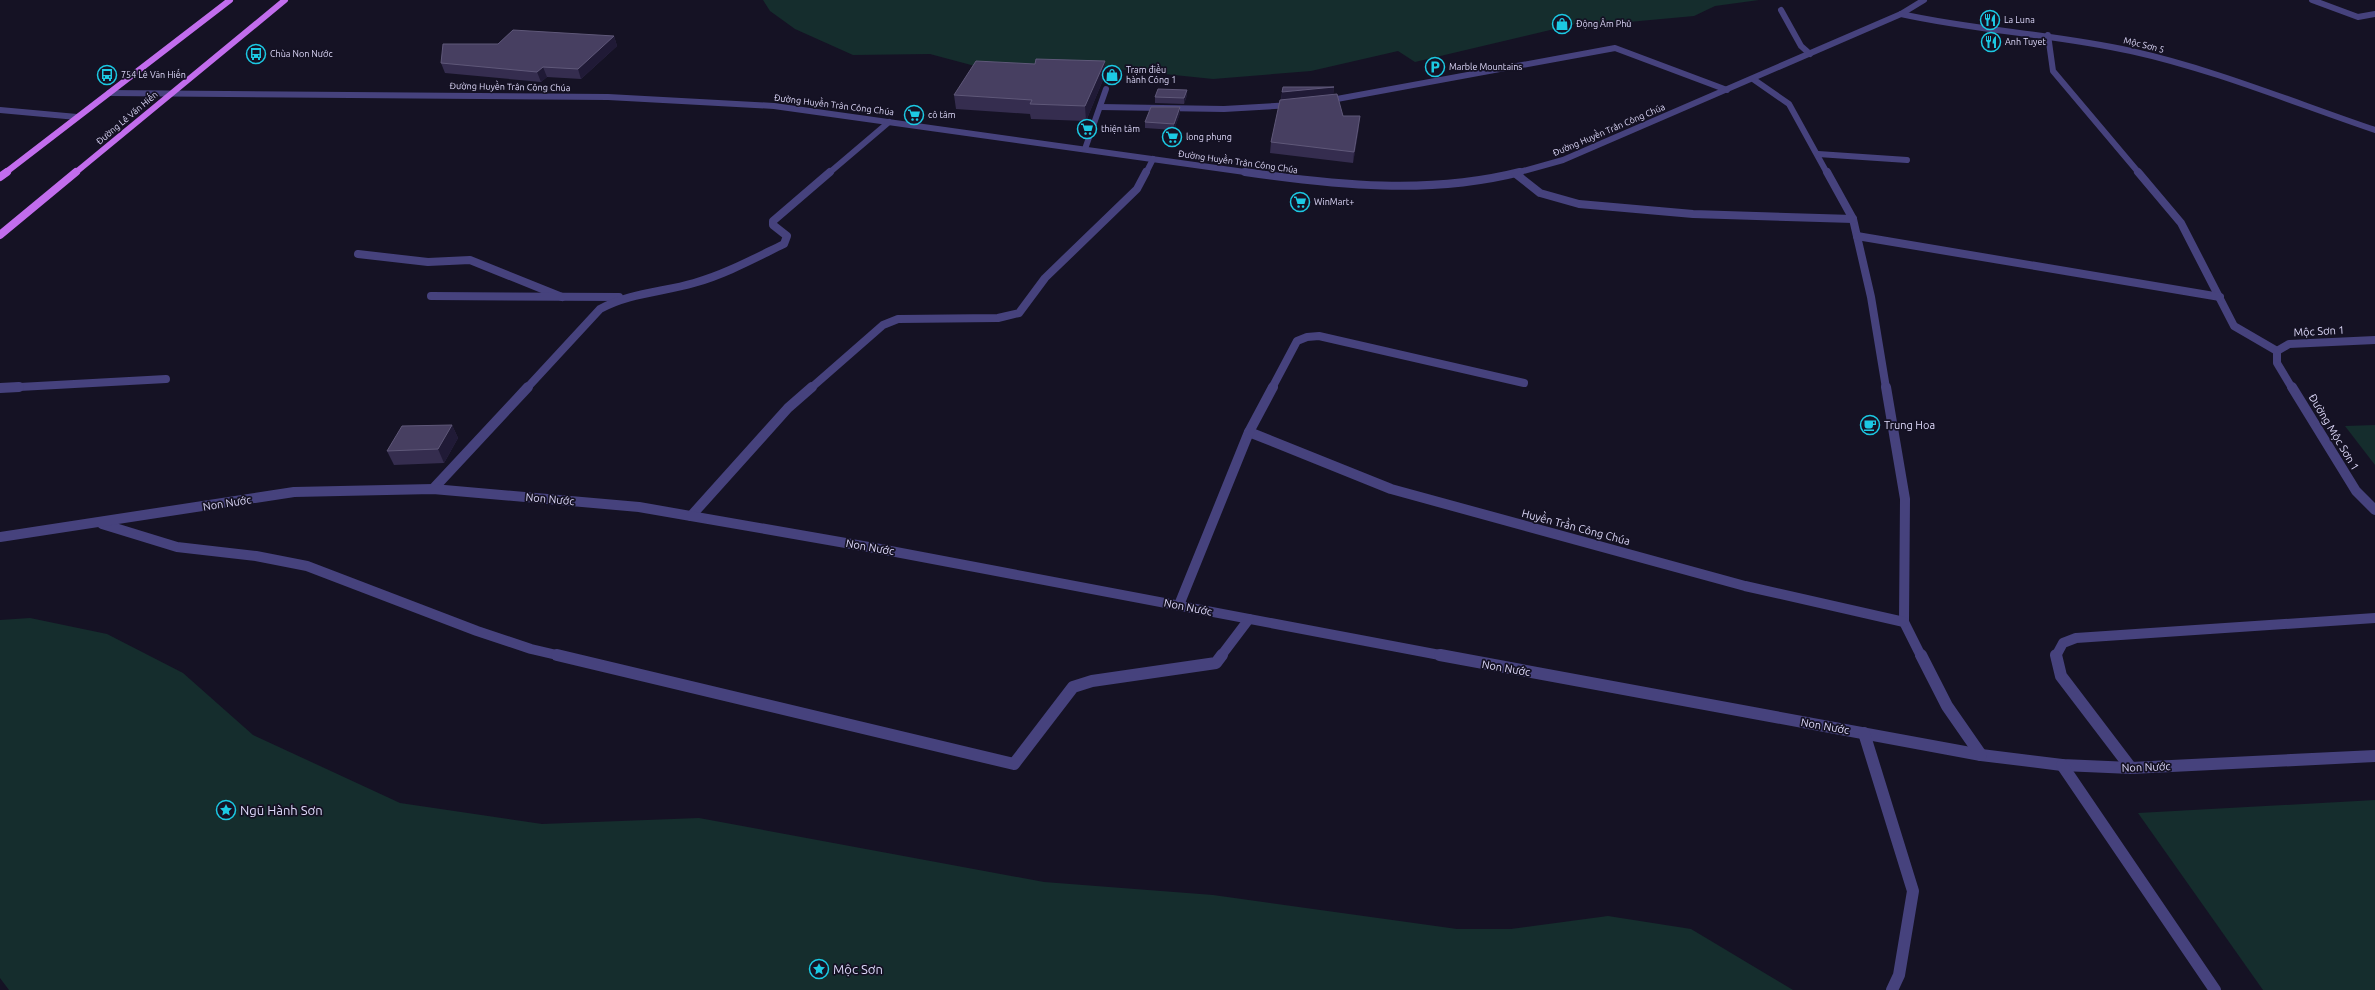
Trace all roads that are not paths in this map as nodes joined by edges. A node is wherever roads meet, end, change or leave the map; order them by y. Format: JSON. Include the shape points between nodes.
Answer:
{"nodes":[{"id":1,"x":230,"y":0,"type":"edge"},
{"id":2,"x":285,"y":0,"type":"edge"},
{"id":3,"x":1924,"y":0,"type":"edge"},
{"id":4,"x":2312,"y":0,"type":"edge"},
{"id":5,"x":1781,"y":10,"type":"dead end"},
{"id":6,"x":1901,"y":14,"type":"junction"},
{"id":7,"x":2375,"y":14,"type":"edge"},
{"id":8,"x":2048,"y":35,"type":"junction"},
{"id":9,"x":1810,"y":54,"type":"junction"},
{"id":10,"x":1753,"y":79,"type":"junction"},
{"id":11,"x":1106,"y":89,"type":"dead end"},
{"id":12,"x":1727,"y":90,"type":"junction"},
{"id":13,"x":172,"y":92,"type":"junction"},
{"id":14,"x":109,"y":93,"type":"junction"},
{"id":15,"x":1318,"y":102,"type":"edge"},
{"id":16,"x":1302,"y":103,"type":"edge"},
{"id":17,"x":1100,"y":107,"type":"junction"},
{"id":18,"x":0,"y":110,"type":"edge"},
{"id":19,"x":76,"y":117,"type":"junction"},
{"id":20,"x":889,"y":122,"type":"junction"},
{"id":21,"x":2375,"y":130,"type":"edge"},
{"id":22,"x":1085,"y":149,"type":"junction"},
{"id":23,"x":1818,"y":154,"type":"junction"},
{"id":24,"x":1153,"y":159,"type":"junction"},
{"id":25,"x":1907,"y":160,"type":"dead end"},
{"id":26,"x":1516,"y":174,"type":"junction"},
{"id":27,"x":0,"y":177,"type":"edge"},
{"id":28,"x":1853,"y":219,"type":"junction"},
{"id":29,"x":0,"y":236,"type":"edge"},
{"id":30,"x":1857,"y":236,"type":"junction"},
{"id":31,"x":358,"y":254,"type":"dead end"},
{"id":32,"x":431,"y":296,"type":"dead end"},
{"id":33,"x":562,"y":297,"type":"junction"},
{"id":34,"x":633,"y":297,"type":"junction"},
{"id":35,"x":2220,"y":297,"type":"junction"},
{"id":36,"x":2375,"y":340,"type":"edge"},
{"id":37,"x":2277,"y":351,"type":"junction"},
{"id":38,"x":166,"y":378,"type":"dead end"},
{"id":39,"x":1524,"y":383,"type":"dead end"},
{"id":40,"x":0,"y":388,"type":"edge"},
{"id":41,"x":1249,"y":432,"type":"junction"},
{"id":42,"x":433,"y":489,"type":"junction"},
{"id":43,"x":2375,"y":510,"type":"edge"},
{"id":44,"x":691,"y":516,"type":"junction"},
{"id":45,"x":101,"y":523,"type":"junction"},
{"id":46,"x":0,"y":537,"type":"edge"},
{"id":47,"x":1179,"y":605,"type":"junction"},
{"id":48,"x":2375,"y":618,"type":"edge"},
{"id":49,"x":1249,"y":619,"type":"junction"},
{"id":50,"x":1904,"y":622,"type":"junction"},
{"id":51,"x":1864,"y":733,"type":"junction"},
{"id":52,"x":1981,"y":755,"type":"junction"},
{"id":53,"x":2375,"y":756,"type":"edge"},
{"id":54,"x":2062,"y":765,"type":"junction"},
{"id":55,"x":2131,"y":768,"type":"junction"},
{"id":56,"x":1892,"y":990,"type":"edge"},
{"id":57,"x":2215,"y":990,"type":"edge"}],
"edges":[{"from":1,"to":14,"type":"main road"},
{"from":2,"to":13,"type":"main road","name":"Đường Lê Văn Hiến"},
{"from":3,"to":6,"type":"street","name":"Đường Huyền Trân Công Chúa"},
{"from":4,"to":7,"type":"street","via":[[2358,17]]},
{"from":5,"to":9,"type":"street","via":[[1801,46]]},
{"from":6,"to":8,"type":"street","name":"Mộc Sơn 5","via":[[1950,25]]},
{"from":6,"to":9,"type":"street","name":"Đường Huyền Trân Công Chúa"},
{"from":8,"to":21,"type":"street","name":"Mộc Sơn 5","via":[[2094,42],[2178,63]]},
{"from":8,"to":35,"type":"street","via":[[2053,71],[2182,222]]},
{"from":9,"to":10,"type":"street","name":"Đường Huyền Trân Công Chúa"},
{"from":10,"to":12,"type":"street","name":"Đường Huyền Trân Công Chúa"},
{"from":10,"to":23,"type":"street","via":[[1789,104]]},
{"from":11,"to":17,"type":"street"},
{"from":12,"to":15,"type":"street","via":[[1615,48]]},
{"from":12,"to":26,"type":"street","name":"Đường Huyền Trân Công Chúa","via":[[1563,160]]},
{"from":13,"to":14,"type":"street","name":"Đường Huyền Trân Công Chúa"},
{"from":13,"to":20,"type":"street","name":"Đường Huyền Trân Công Chúa","via":[[608,97],[774,106]]},
{"from":13,"to":29,"type":"main road","name":"Đường Lê Văn Hiến"},
{"from":14,"to":19,"type":"main road"},
{"from":16,"to":17,"type":"street","via":[[1224,109]]},
{"from":17,"to":22,"type":"street"},
{"from":18,"to":19,"type":"street"},
{"from":19,"to":27,"type":"main road"},
{"from":20,"to":22,"type":"street","name":"Đường Huyền Trân Công Chúa"},
{"from":20,"to":34,"type":"street","via":[[773,221],[773,225],[787,236],[784,244],[696,283]]},
{"from":22,"to":24,"type":"street","name":"Đường Huyền Trân Công Chúa"},
{"from":23,"to":25,"type":"street"},
{"from":23,"to":28,"type":"street"},
{"from":24,"to":26,"type":"street","name":"Đường Huyền Trân Công Chúa","via":[[1310,182],[1361,185],[1439,185]]},
{"from":24,"to":44,"type":"street","via":[[1137,190],[1045,278],[1023,310],[998,318],[898,320],[883,325],[788,408]]},
{"from":26,"to":28,"type":"street","via":[[1540,193],[1579,204],[1694,214]]},
{"from":28,"to":30,"type":"street"},
{"from":30,"to":35,"type":"street"},
{"from":30,"to":50,"type":"street","via":[[1871,297],[1905,499]]},
{"from":31,"to":33,"type":"street","via":[[428,262],[476,262]]},
{"from":32,"to":33,"type":"street"},
{"from":33,"to":34,"type":"street"},
{"from":34,"to":42,"type":"street","via":[[600,309]]},
{"from":35,"to":37,"type":"street","via":[[2234,326]]},
{"from":36,"to":37,"type":"street","name":"Mộc Sơn 1","via":[[2289,344]]},
{"from":37,"to":43,"type":"street","name":"Đường Mộc Sơn 1","via":[[2277,363],[2356,491]]},
{"from":38,"to":40,"type":"street"},
{"from":39,"to":41,"type":"street","via":[[1319,336],[1307,337],[1297,341]]},
{"from":41,"to":47,"type":"street"},
{"from":41,"to":50,"type":"street","name":"Huyền Trần Công Chúa","via":[[1390,489],[1745,586]]},
{"from":42,"to":44,"type":"street","name":"Non Nước","via":[[639,507]]},
{"from":42,"to":45,"type":"street","name":"Non Nước","via":[[294,492]]},
{"from":44,"to":47,"type":"street","name":"Non Nước"},
{"from":45,"to":46,"type":"street","name":"Non Nước"},
{"from":45,"to":49,"type":"street","via":[[177,547],[256,556],[307,566],[531,649],[1014,764],[1073,687],[1092,681],[1216,663]]},
{"from":47,"to":49,"type":"street","name":"Non Nước"},
{"from":48,"to":55,"type":"street","via":[[2065,640],[2058,646],[2056,656],[2061,676]]},
{"from":49,"to":51,"type":"street","name":"Non Nước"},
{"from":50,"to":52,"type":"street","via":[[1946,706]]},
{"from":51,"to":52,"type":"street","name":"Non Nước"},
{"from":51,"to":56,"type":"street","via":[[1913,891],[1899,976]]},
{"from":52,"to":54,"type":"street","name":"Non Nước"},
{"from":53,"to":55,"type":"street","name":"Non Nước"},
{"from":54,"to":55,"type":"street","name":"Non Nước"},
{"from":54,"to":57,"type":"street"}]}
